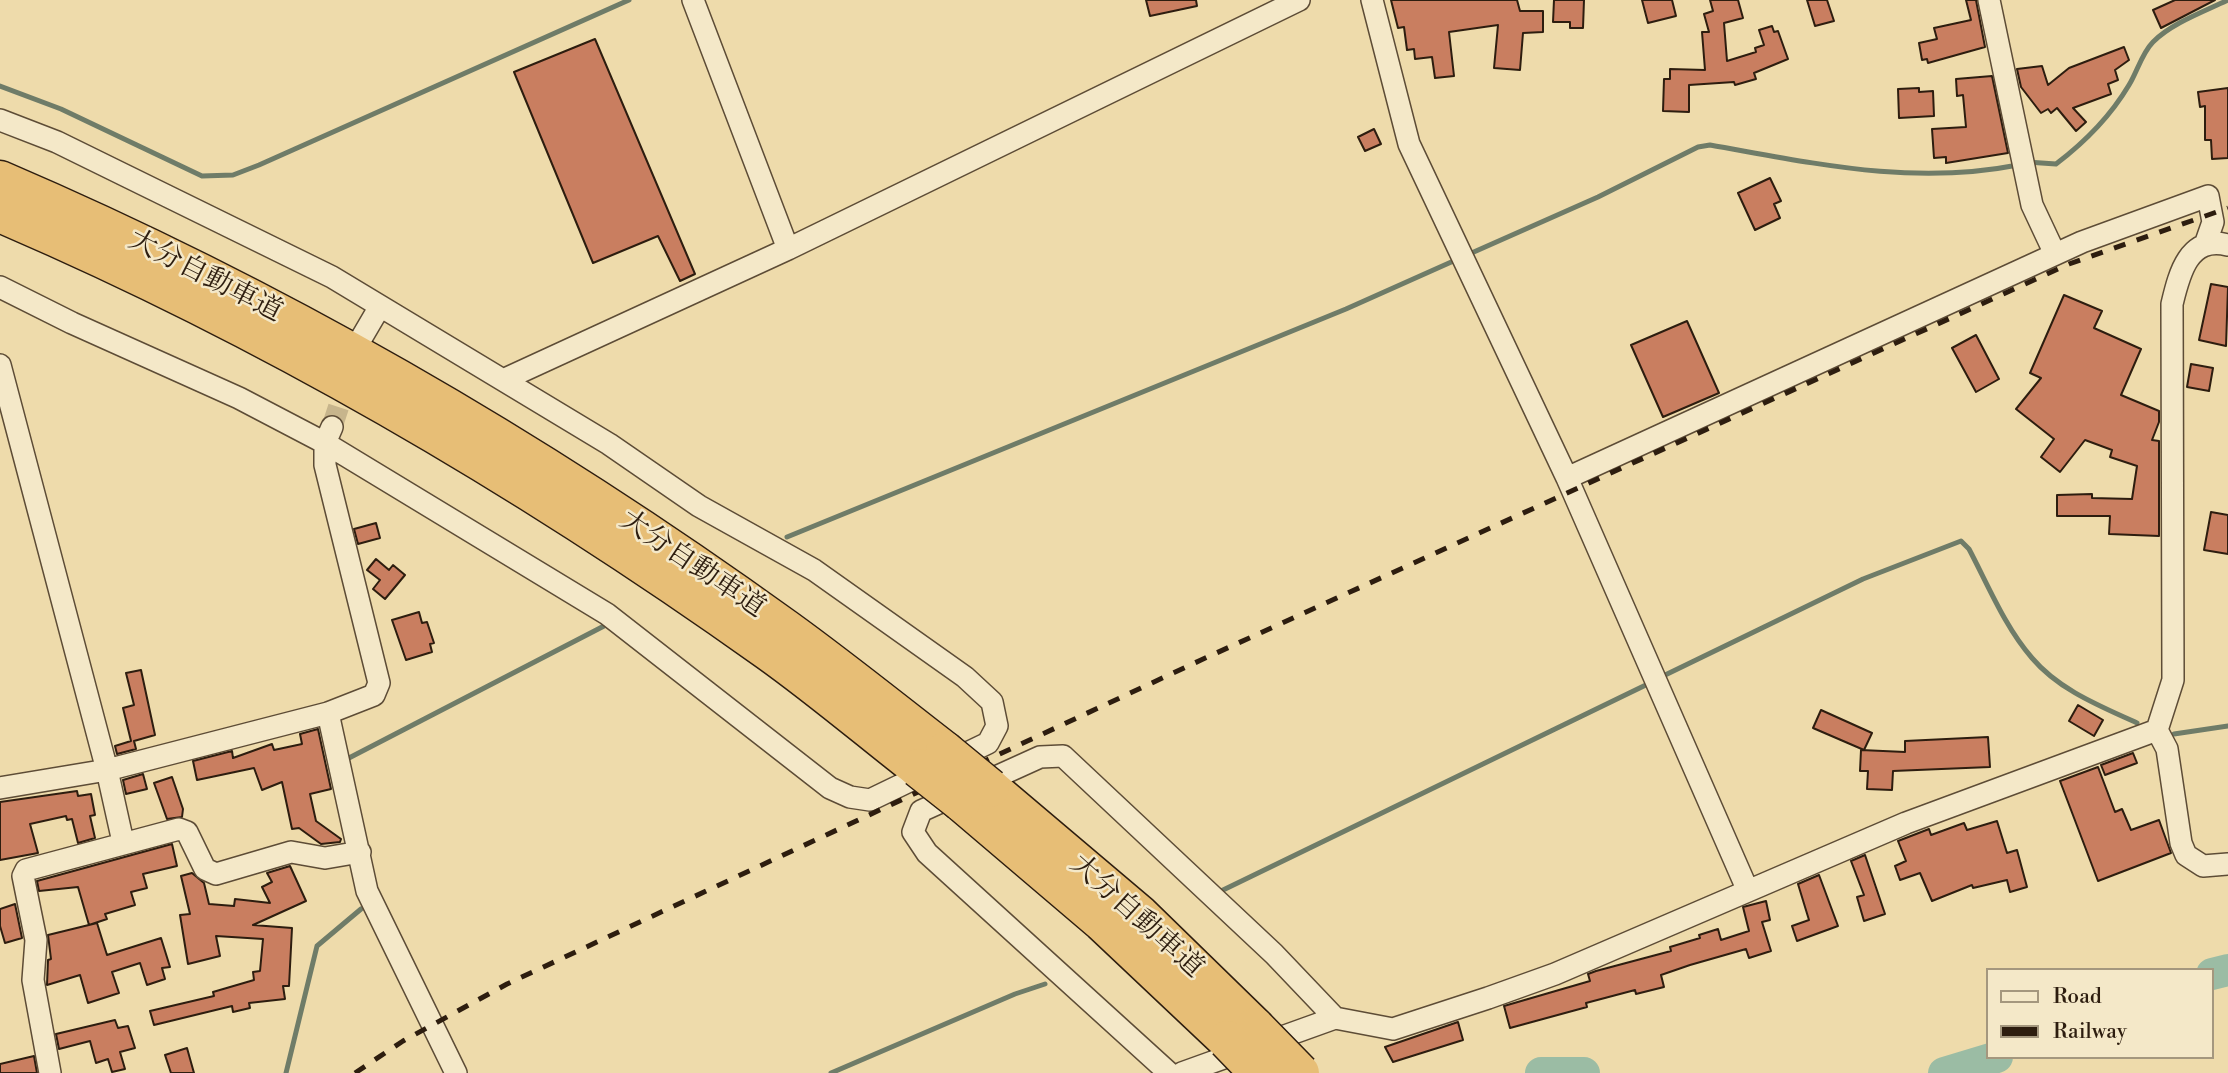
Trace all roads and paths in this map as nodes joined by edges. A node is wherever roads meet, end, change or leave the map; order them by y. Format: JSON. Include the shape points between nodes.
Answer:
{"nodes":[{"id":1,"x":693,"y":0,"type":"edge"},
{"id":2,"x":1299,"y":0,"type":"edge"},
{"id":3,"x":1373,"y":0,"type":"edge"},
{"id":4,"x":1989,"y":0,"type":"edge"},
{"id":5,"x":0,"y":120,"type":"edge"},
{"id":6,"x":0,"y":180,"type":"edge"},
{"id":7,"x":0,"y":213,"type":"edge"},
{"id":8,"x":2205,"y":245,"type":"junction"},
{"id":9,"x":2228,"y":245,"type":"edge"},
{"id":10,"x":788,"y":249,"type":"junction"},
{"id":11,"x":2055,"y":254,"type":"junction"},
{"id":12,"x":0,"y":287,"type":"edge"},
{"id":13,"x":379,"y":308,"type":"junction"},
{"id":14,"x":362,"y":337,"type":"dead end"},
{"id":15,"x":0,"y":365,"type":"edge"},
{"id":16,"x":503,"y":380,"type":"junction"},
{"id":17,"x":329,"y":435,"type":"junction"},
{"id":18,"x":1567,"y":478,"type":"junction"},
{"id":19,"x":328,"y":713,"type":"junction"},
{"id":20,"x":2157,"y":730,"type":"junction"},
{"id":21,"x":931,"y":759,"type":"junction"},
{"id":22,"x":107,"y":770,"type":"junction"},
{"id":23,"x":0,"y":788,"type":"edge"},
{"id":24,"x":123,"y":842,"type":"junction"},
{"id":25,"x":360,"y":852,"type":"junction"},
{"id":26,"x":2228,"y":864,"type":"edge"},
{"id":27,"x":1748,"y":891,"type":"junction"},
{"id":28,"x":1335,"y":1018,"type":"junction"},
{"id":29,"x":1241,"y":1034,"type":"junction"},
{"id":30,"x":50,"y":1073,"type":"edge"},
{"id":31,"x":456,"y":1073,"type":"edge"},
{"id":32,"x":1169,"y":1073,"type":"edge"},
{"id":33,"x":1182,"y":1073,"type":"edge"},
{"id":34,"x":1259,"y":1073,"type":"edge"},
{"id":35,"x":1300,"y":1073,"type":"edge"}],
"edges":[{"from":1,"to":10,"type":"street"},
{"from":2,"to":10,"type":"street"},
{"from":3,"to":18,"type":"street","via":[[1409,144]]},
{"from":4,"to":11,"type":"street","via":[[2032,205]]},
{"from":5,"to":13,"type":"street","via":[[57,142],[210,216],[332,277]]},
{"from":6,"to":21,"type":"highway","name":"大分自動車道","via":[[246,296],[519,450],[777,622]]},
{"from":7,"to":21,"type":"highway","name":"大分自動車道","via":[[244,329],[501,474]]},
{"from":8,"to":9,"type":"street"},
{"from":8,"to":11,"type":"street","via":[[2213,222],[2208,196]]},
{"from":8,"to":20,"type":"street","via":[[2185,261],[2172,304],[2173,680]]},
{"from":10,"to":16,"type":"street"},
{"from":11,"to":18,"type":"street"},
{"from":12,"to":17,"type":"street"},
{"from":13,"to":14,"type":"street"},
{"from":13,"to":16,"type":"street"},
{"from":15,"to":22,"type":"street"},
{"from":16,"to":17,"type":"street","via":[[699,506],[814,570],[965,677],[992,702],[997,726],[988,743],[870,800],[830,788],[607,614]]},
{"from":17,"to":19,"type":"street","via":[[325,465],[379,683],[370,699]]},
{"from":18,"to":27,"type":"street"},
{"from":19,"to":22,"type":"street"},
{"from":19,"to":25,"type":"street"},
{"from":20,"to":26,"type":"street","via":[[2167,749],[2186,855],[2203,866]]},
{"from":20,"to":27,"type":"street","via":[[1906,823]]},
{"from":21,"to":29,"type":"highway","name":"大分自動車道","bridge":true,"via":[[975,795],[1102,922]]},
{"from":22,"to":23,"type":"street"},
{"from":22,"to":24,"type":"street"},
{"from":24,"to":25,"type":"street","via":[[179,829],[187,832],[205,869],[216,874],[291,852],[325,858]]},
{"from":24,"to":30,"type":"street","via":[[31,866],[23,876],[36,940],[33,980]]},
{"from":25,"to":31,"type":"street","via":[[367,891]]},
{"from":27,"to":28,"type":"street","via":[[1555,974],[1393,1029]]},
{"from":28,"to":32,"type":"street","via":[[1274,954],[1063,756],[1040,757],[921,811],[913,832],[927,853]]},
{"from":28,"to":33,"type":"street"},
{"from":29,"to":34,"type":"highway","name":"大分自動車道","bridge":true},
{"from":29,"to":35,"type":"highway","name":"大分自動車道","bridge":true}]}
